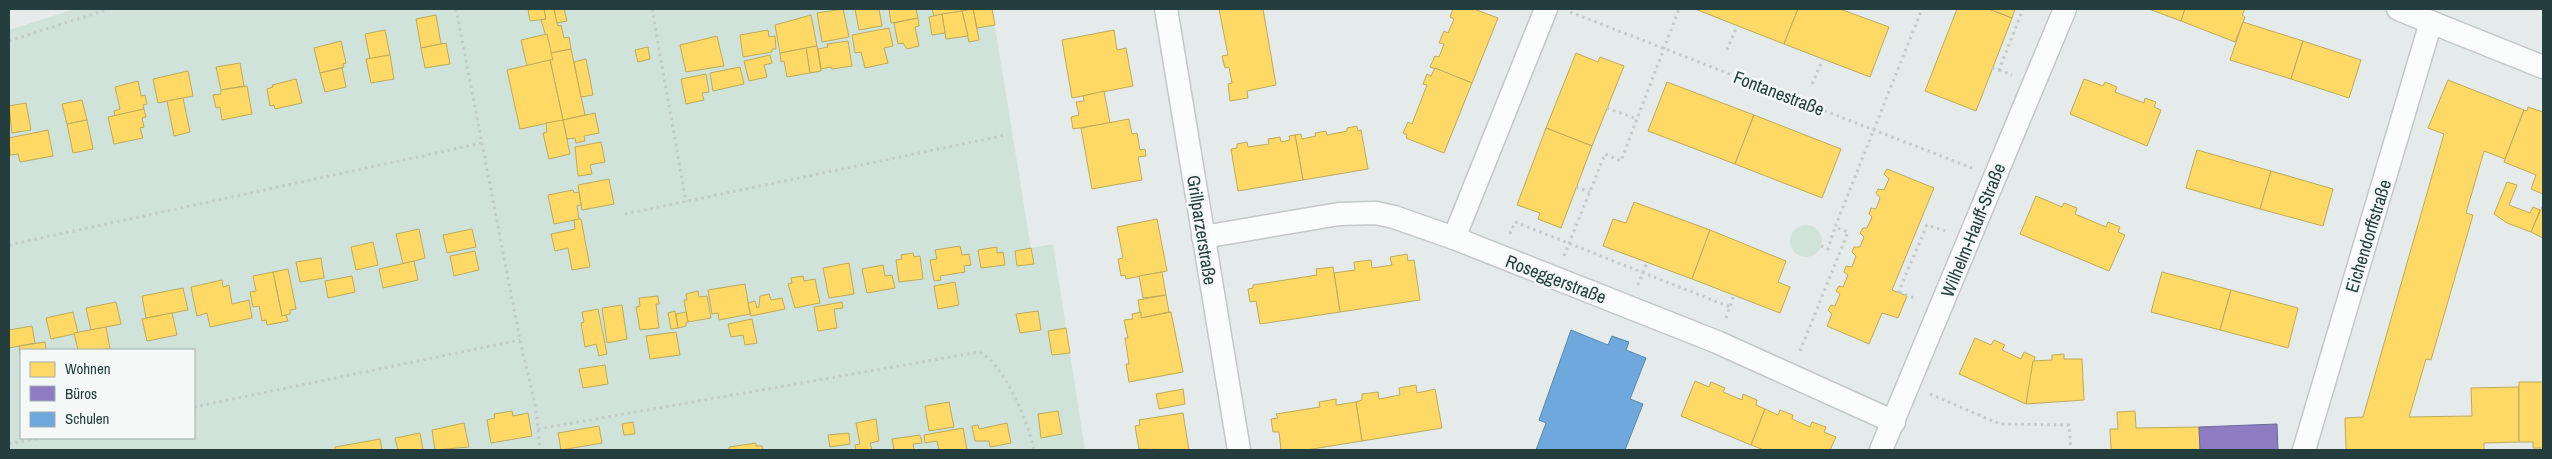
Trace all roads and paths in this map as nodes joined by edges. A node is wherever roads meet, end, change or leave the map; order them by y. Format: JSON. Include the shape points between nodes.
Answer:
{"nodes":[{"id":1,"x":109,"y":9,"type":"edge"},
{"id":2,"x":456,"y":9,"type":"edge"},
{"id":3,"x":652,"y":9,"type":"edge"},
{"id":4,"x":1166,"y":9,"type":"edge"},
{"id":5,"x":1546,"y":9,"type":"edge"},
{"id":6,"x":1563,"y":9,"type":"edge"},
{"id":7,"x":1679,"y":9,"type":"edge"},
{"id":8,"x":1922,"y":9,"type":"edge"},
{"id":9,"x":2022,"y":9,"type":"edge"},
{"id":10,"x":2064,"y":9,"type":"edge"},
{"id":11,"x":2398,"y":9,"type":"edge"},
{"id":12,"x":2431,"y":22,"type":"junction"},
{"id":13,"x":1737,"y":26,"type":"dead end"},
{"id":14,"x":9,"y":41,"type":"edge"},
{"id":15,"x":1664,"y":47,"type":"junction"},
{"id":16,"x":1727,"y":50,"type":"dead end"},
{"id":17,"x":1823,"y":59,"type":"dead end"},
{"id":18,"x":2543,"y":67,"type":"edge"},
{"id":19,"x":1992,"y":68,"type":"dead end"},
{"id":20,"x":1999,"y":70,"type":"junction"},
{"id":21,"x":2014,"y":76,"type":"dead end"},
{"id":22,"x":1812,"y":84,"type":"dead end"},
{"id":23,"x":1607,"y":108,"type":"dead end"},
{"id":24,"x":1637,"y":119,"type":"junction"},
{"id":25,"x":1873,"y":130,"type":"junction"},
{"id":26,"x":1006,"y":135,"type":"dead end"},
{"id":27,"x":482,"y":143,"type":"junction"},
{"id":28,"x":1995,"y":177,"type":"junction"},
{"id":29,"x":1576,"y":188,"type":"dead end"},
{"id":30,"x":1590,"y":192,"type":"junction"},
{"id":31,"x":686,"y":202,"type":"junction"},
{"id":32,"x":626,"y":214,"type":"dead end"},
{"id":33,"x":1835,"y":227,"type":"junction"},
{"id":34,"x":1203,"y":237,"type":"junction"},
{"id":35,"x":1454,"y":238,"type":"junction"},
{"id":36,"x":1969,"y":240,"type":"junction"},
{"id":37,"x":1569,"y":244,"type":"junction"},
{"id":38,"x":9,"y":245,"type":"edge"},
{"id":39,"x":1821,"y":246,"type":"dead end"},
{"id":40,"x":1501,"y":257,"type":"junction"},
{"id":41,"x":1647,"y":262,"type":"dead end"},
{"id":42,"x":1643,"y":273,"type":"junction"},
{"id":43,"x":1734,"y":295,"type":"dead end"},
{"id":44,"x":1921,"y":301,"type":"dead end"},
{"id":45,"x":1730,"y":307,"type":"junction"},
{"id":46,"x":1724,"y":324,"type":"dead end"},
{"id":47,"x":520,"y":340,"type":"junction"},
{"id":48,"x":1791,"y":375,"type":"junction"},
{"id":49,"x":1909,"y":385,"type":"junction"},
{"id":50,"x":195,"y":407,"type":"edge"},
{"id":51,"x":1894,"y":422,"type":"junction"},
{"id":52,"x":538,"y":429,"type":"junction"},
{"id":53,"x":36,"y":439,"type":"edge"},
{"id":54,"x":9,"y":444,"type":"edge"},
{"id":55,"x":540,"y":450,"type":"edge"},
{"id":56,"x":1034,"y":450,"type":"edge"},
{"id":57,"x":1239,"y":450,"type":"edge"},
{"id":58,"x":1881,"y":450,"type":"edge"},
{"id":59,"x":2070,"y":450,"type":"edge"},
{"id":60,"x":2304,"y":450,"type":"edge"}],
"edges":[{"from":1,"to":14,"type":"path"},
{"from":2,"to":27,"type":"path"},
{"from":3,"to":31,"type":"path"},
{"from":4,"to":34,"type":"street","name":"Grillparzerstraße"},
{"from":5,"to":35,"type":"street"},
{"from":6,"to":15,"type":"path","name":"Fontanestraße"},
{"from":7,"to":15,"type":"path"},
{"from":8,"to":25,"type":"path"},
{"from":9,"to":20,"type":"path"},
{"from":10,"to":28,"type":"street","name":"Wilhelm-Hauff-Straße"},
{"from":11,"to":12,"type":"street"},
{"from":12,"to":18,"type":"street"},
{"from":12,"to":60,"type":"street","name":"Eichendorffstraße"},
{"from":13,"to":16,"type":"path"},
{"from":15,"to":24,"type":"path"},
{"from":15,"to":25,"type":"path","name":"Fontanestraße"},
{"from":17,"to":22,"type":"path"},
{"from":19,"to":20,"type":"path"},
{"from":20,"to":21,"type":"path"},
{"from":23,"to":24,"type":"path"},
{"from":24,"to":30,"type":"path","via":[[1621,160],[1605,154]]},
{"from":25,"to":28,"type":"path","name":"Fontanestraße"},
{"from":25,"to":33,"type":"path"},
{"from":26,"to":31,"type":"path"},
{"from":27,"to":38,"type":"path"},
{"from":27,"to":47,"type":"path"},
{"from":28,"to":36,"type":"street","name":"Wilhelm-Hauff-Straße"},
{"from":29,"to":30,"type":"path"},
{"from":30,"to":37,"type":"path"},
{"from":31,"to":32,"type":"path"},
{"from":33,"to":39,"type":"path","via":[[1828,249]]},
{"from":33,"to":48,"type":"path","via":[[1848,232]]},
{"from":34,"to":35,"type":"street","name":"Roseggerstraße","via":[[1320,216],[1376,214]]},
{"from":34,"to":57,"type":"street","name":"Grillparzerstraße"},
{"from":35,"to":40,"type":"street","name":"Roseggerstraße"},
{"from":36,"to":44,"type":"path","via":[[1927,225],[1899,292]]},
{"from":36,"to":49,"type":"street","name":"Wilhelm-Hauff-Straße"},
{"from":37,"to":40,"type":"path","via":[[1515,222]]},
{"from":37,"to":42,"type":"path"},
{"from":40,"to":48,"type":"street","name":"Roseggerstraße","via":[[1717,342]]},
{"from":41,"to":42,"type":"path"},
{"from":42,"to":45,"type":"path"},
{"from":43,"to":45,"type":"path"},
{"from":45,"to":46,"type":"path"},
{"from":47,"to":50,"type":"path"},
{"from":47,"to":52,"type":"path"},
{"from":48,"to":51,"type":"street","name":"Roseggerstraße"},
{"from":49,"to":51,"type":"street","name":"Wilhelm-Hauff-Straße"},
{"from":49,"to":59,"type":"path","via":[[2000,424],[2069,425]]},
{"from":51,"to":58,"type":"street","name":"Wilhelm-Hauff-Straße"},
{"from":52,"to":55,"type":"path"},
{"from":52,"to":56,"type":"path","via":[[979,352],[994,362],[1023,414]]},
{"from":53,"to":54,"type":"path"}]}
